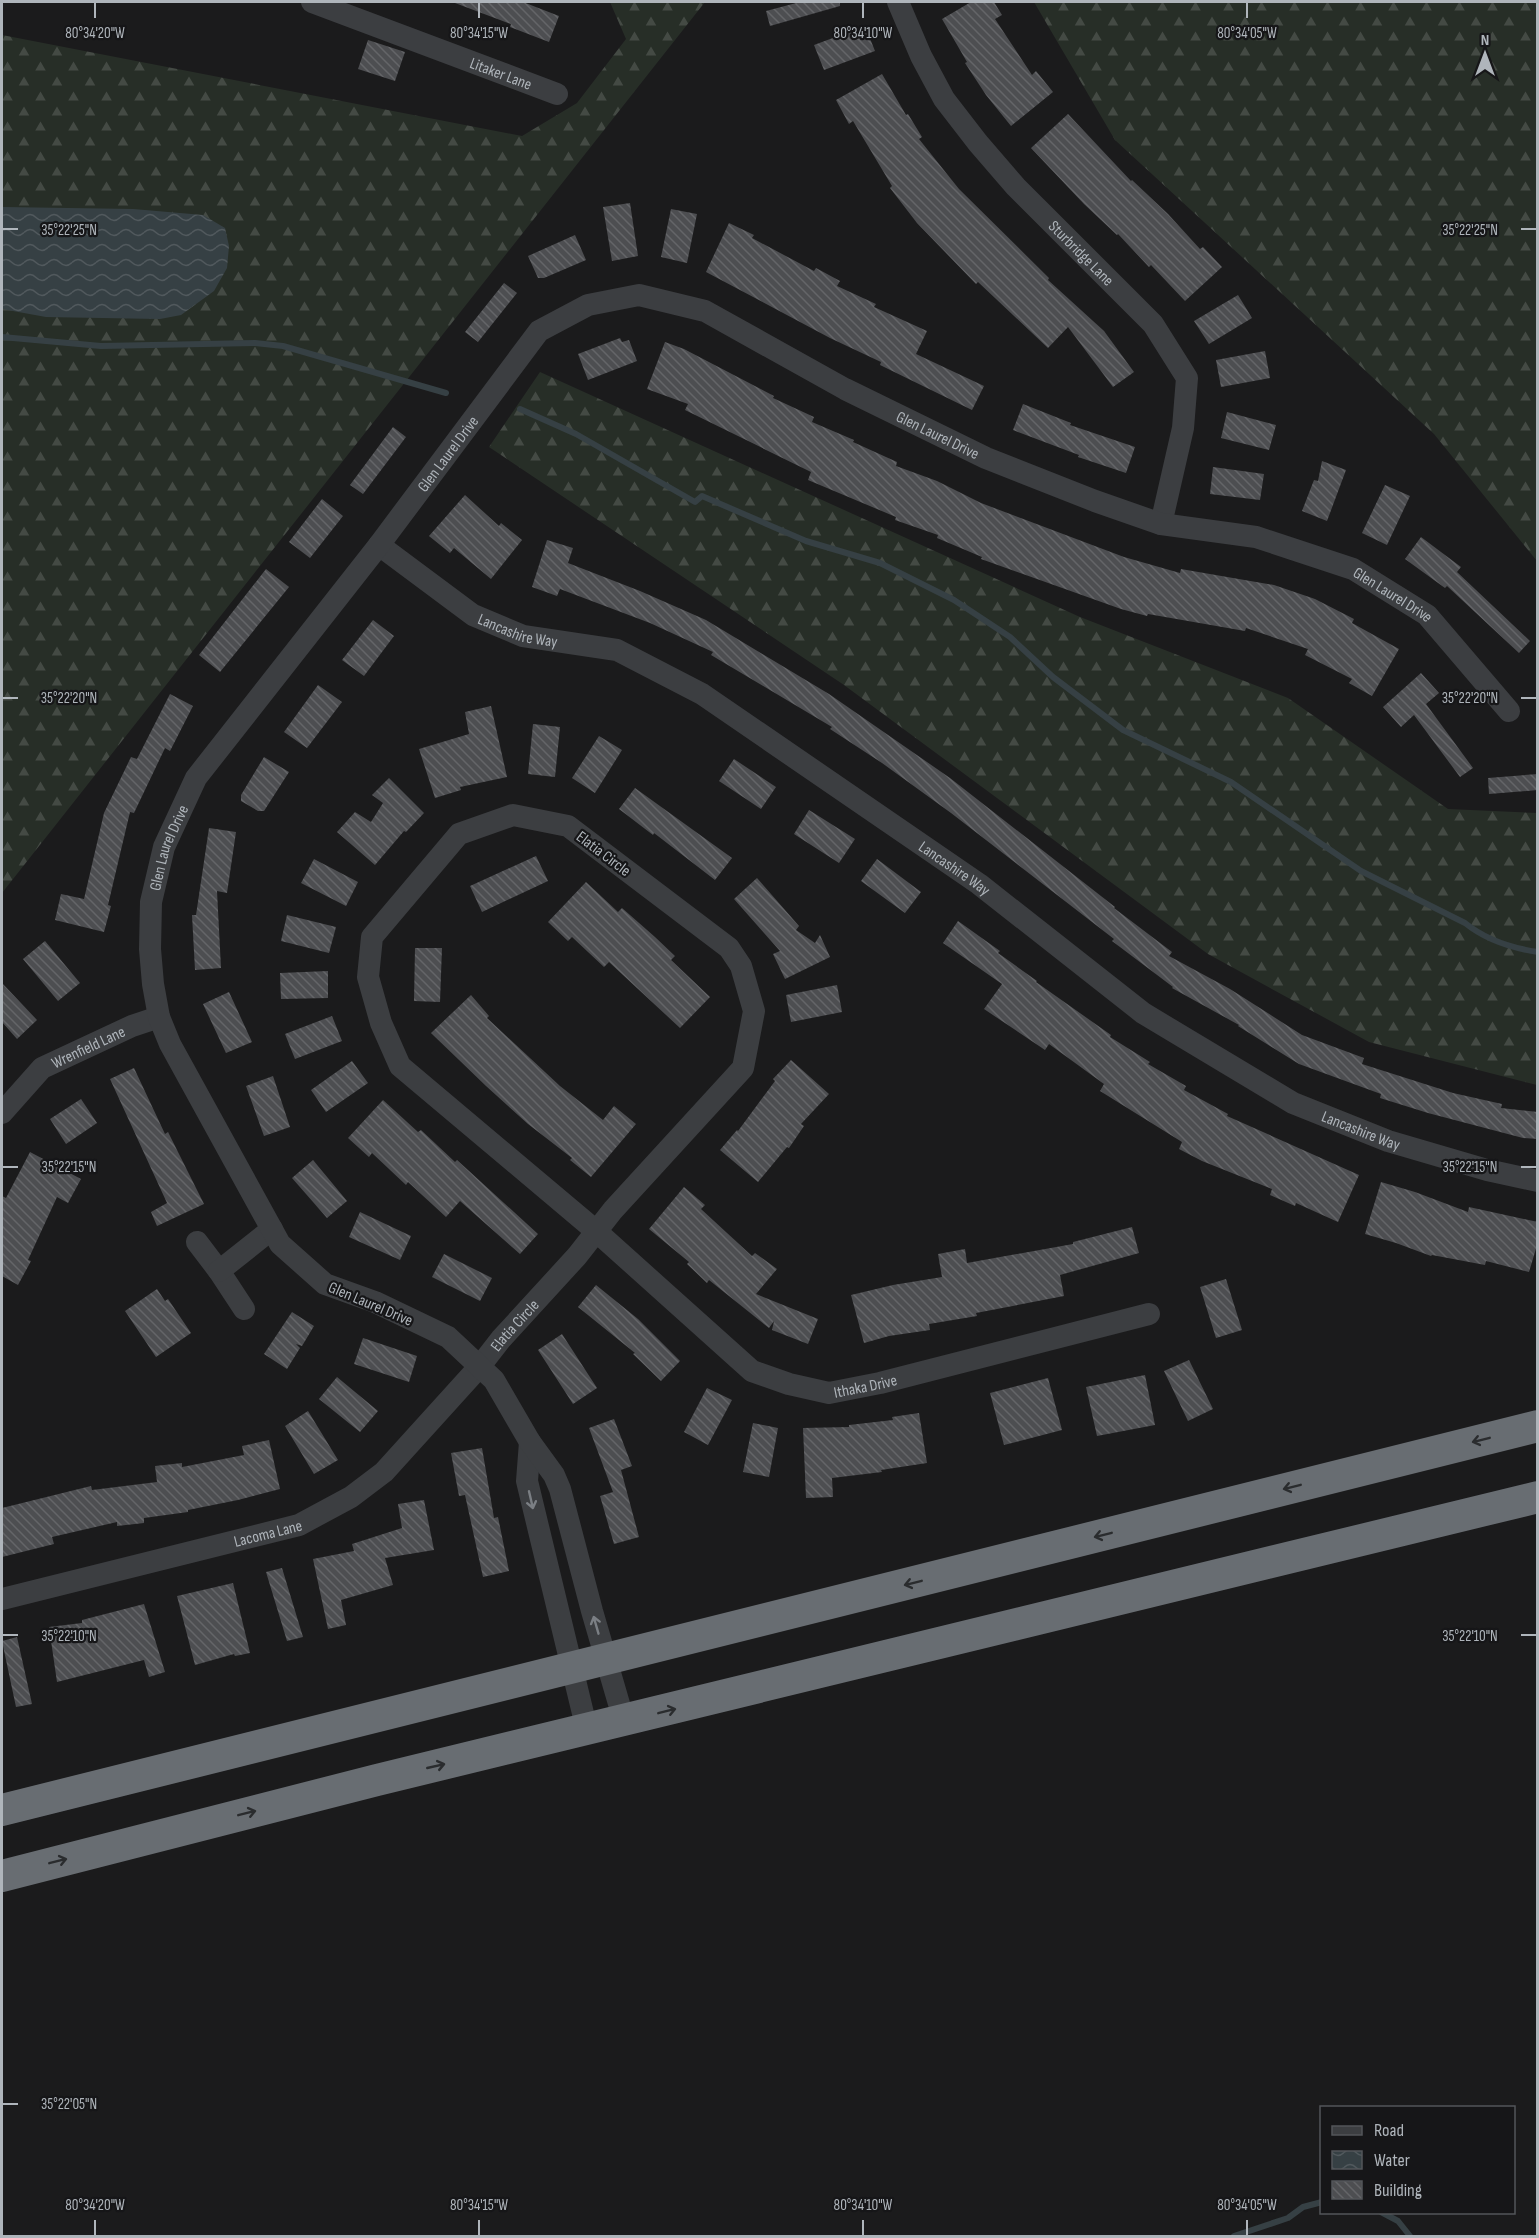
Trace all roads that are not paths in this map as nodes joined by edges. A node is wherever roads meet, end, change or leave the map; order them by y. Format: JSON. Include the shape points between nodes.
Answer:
{"nodes":[{"id":1,"x":312,"y":2,"type":"edge"},
{"id":2,"x":898,"y":2,"type":"edge"},
{"id":3,"x":556,"y":94,"type":"dead end"},
{"id":4,"x":1161,"y":524,"type":"junction"},
{"id":5,"x":379,"y":545,"type":"junction"},
{"id":6,"x":1509,"y":711,"type":"dead end"},
{"id":7,"x":159,"y":1017,"type":"junction"},
{"id":8,"x":2,"y":1113,"type":"edge"},
{"id":9,"x":1538,"y":1180,"type":"edge"},
{"id":10,"x":272,"y":1229,"type":"junction"},
{"id":11,"x":596,"y":1231,"type":"junction"},
{"id":12,"x":197,"y":1242,"type":"dead end"},
{"id":13,"x":219,"y":1272,"type":"junction"},
{"id":14,"x":244,"y":1309,"type":"dead end"},
{"id":15,"x":1149,"y":1314,"type":"dead end"},
{"id":16,"x":480,"y":1366,"type":"junction"},
{"id":17,"x":1538,"y":1426,"type":"edge"},
{"id":18,"x":530,"y":1442,"type":"junction"},
{"id":19,"x":1538,"y":1497,"type":"edge"},
{"id":20,"x":2,"y":1599,"type":"edge"},
{"id":21,"x":606,"y":1660,"type":"junction"},
{"id":22,"x":572,"y":1669,"type":"junction"},
{"id":23,"x":624,"y":1721,"type":"junction"},
{"id":24,"x":587,"y":1730,"type":"junction"},
{"id":25,"x":2,"y":1810,"type":"edge"},
{"id":26,"x":2,"y":1876,"type":"edge"}],
"edges":[{"from":1,"to":3,"type":"street","name":"Litaker Lane"},
{"from":2,"to":4,"type":"street","name":"Sturbridge Lane","via":[[944,99],[1016,187],[1153,324],[1187,378],[1183,428]]},
{"from":4,"to":5,"type":"street","name":"Glen Laurel Drive","via":[[986,458],[845,389],[705,311],[639,295],[588,305],[539,331]]},
{"from":4,"to":6,"type":"street","name":"Glen Laurel Drive","via":[[1256,537],[1353,569],[1427,615]]},
{"from":5,"to":7,"type":"street","name":"Glen Laurel Drive","via":[[196,778],[182,808],[164,847],[151,902],[150,949]]},
{"from":5,"to":9,"type":"street","name":"Lancashire Way","via":[[473,615],[523,636],[617,650],[702,694],[980,884],[1143,1013],[1293,1103],[1389,1141],[1487,1170]]},
{"from":7,"to":8,"type":"street","name":"Wrenfield Lane","via":[[42,1068]]},
{"from":7,"to":10,"type":"street","name":"Glen Laurel Drive"},
{"from":10,"to":13,"type":"street"},
{"from":10,"to":16,"type":"street","name":"Glen Laurel Drive","via":[[280,1244],[325,1284],[375,1302],[448,1337]]},
{"from":11,"to":11,"type":"street","name":"Elatia Circle","via":[[742,1068],[754,1011],[741,966],[729,948],[568,826],[513,815],[459,834],[372,937],[368,977],[381,1023],[400,1066]]},
{"from":11,"to":15,"type":"street","name":"Ithaka Drive","via":[[752,1371],[829,1393]]},
{"from":11,"to":16,"type":"street","name":"Elatia Circle"},
{"from":12,"to":13,"type":"street"},
{"from":13,"to":14,"type":"street"},
{"from":16,"to":18,"type":"street","name":"Glen Laurel Drive","via":[[494,1380]]},
{"from":16,"to":20,"type":"street","name":"Lacoma Lane","via":[[384,1472],[351,1497],[299,1525]]},
{"from":17,"to":21,"type":"highway","one_way":true},
{"from":21,"to":18,"type":"street","name":"Glen Laurel Drive","one_way":true,"via":[[560,1489]]},
{"from":18,"to":22,"type":"street","one_way":true,"via":[[527,1481]]},
{"from":23,"to":19,"type":"highway","one_way":true},
{"from":21,"to":22,"type":"highway"},
{"from":21,"to":23,"type":"street","name":"Glen Laurel Drive"},
{"from":22,"to":24,"type":"street"},
{"from":22,"to":25,"type":"highway"},
{"from":23,"to":24,"type":"highway"},
{"from":26,"to":24,"type":"highway","one_way":true}]}
